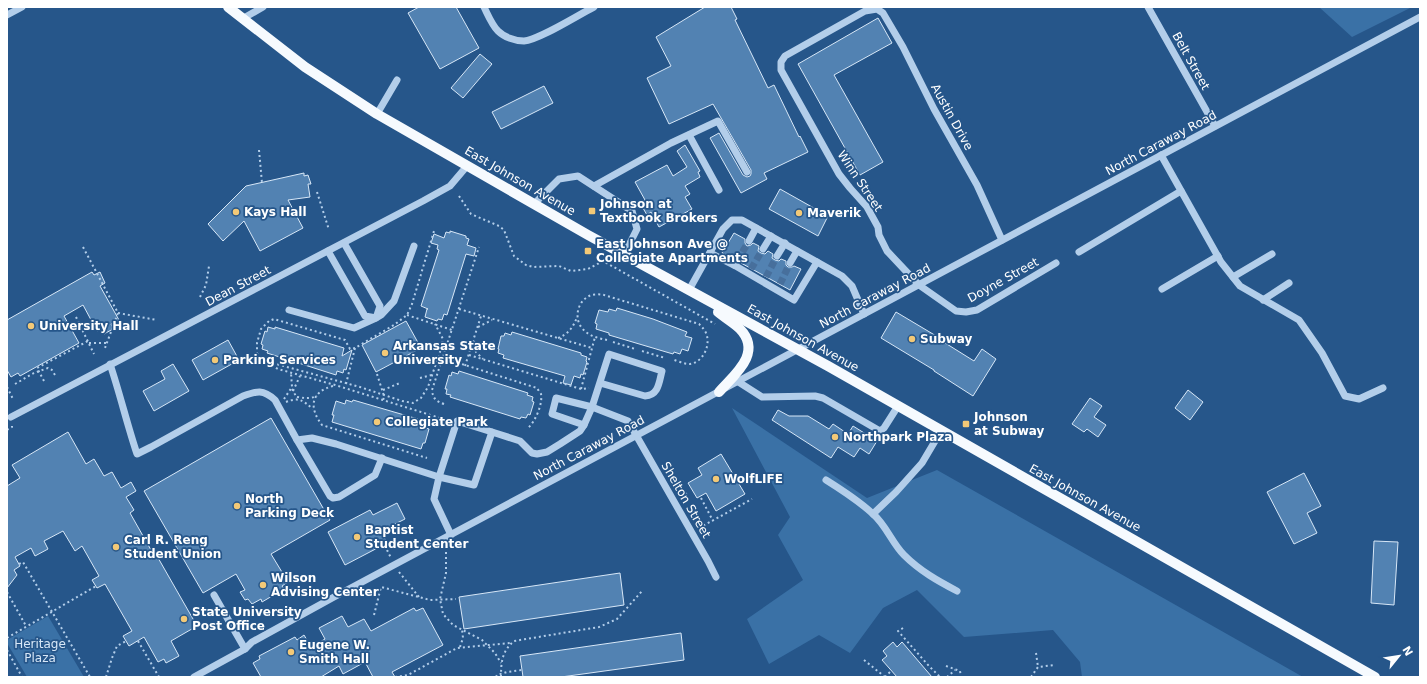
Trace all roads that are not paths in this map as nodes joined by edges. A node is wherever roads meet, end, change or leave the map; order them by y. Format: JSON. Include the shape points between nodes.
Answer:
{"nodes":[{"id":1,"x":22,"y":7,"type":"edge"},
{"id":2,"x":228,"y":7,"type":"edge"},
{"id":3,"x":264,"y":7,"type":"edge"},
{"id":4,"x":484,"y":7,"type":"edge"},
{"id":5,"x":594,"y":7,"type":"edge"},
{"id":6,"x":1148,"y":7,"type":"edge"},
{"id":7,"x":877,"y":10,"type":"joint"},
{"id":8,"x":7,"y":15,"type":"edge"},
{"id":9,"x":1420,"y":17,"type":"edge"},
{"id":10,"x":242,"y":19,"type":"junction"},
{"id":11,"x":398,"y":80,"type":"dead end"},
{"id":12,"x":377,"y":114,"type":"junction"},
{"id":13,"x":1215,"y":126,"type":"junction"},
{"id":14,"x":689,"y":135,"type":"junction"},
{"id":15,"x":1161,"y":155,"type":"junction"},
{"id":16,"x":467,"y":166,"type":"junction"},
{"id":17,"x":747,"y":172,"type":"dead end"},
{"id":18,"x":594,"y":186,"type":"junction"},
{"id":19,"x":719,"y":190,"type":"dead end"},
{"id":20,"x":1181,"y":191,"type":"junction"},
{"id":21,"x":534,"y":204,"type":"junction"},
{"id":22,"x":756,"y":228,"type":"junction"},
{"id":23,"x":771,"y":236,"type":"junction"},
{"id":24,"x":1002,"y":240,"type":"junction"},
{"id":25,"x":749,"y":241,"type":"tunnel mouth"},
{"id":26,"x":344,"y":243,"type":"junction"},
{"id":27,"x":785,"y":244,"type":"junction"},
{"id":28,"x":414,"y":246,"type":"dead end"},
{"id":29,"x":763,"y":249,"type":"tunnel mouth"},
{"id":30,"x":328,"y":251,"type":"junction"},
{"id":31,"x":798,"y":251,"type":"junction"},
{"id":32,"x":1079,"y":252,"type":"dead end"},
{"id":33,"x":710,"y":253,"type":"junction"},
{"id":34,"x":1272,"y":254,"type":"dead end"},
{"id":35,"x":624,"y":255,"type":"junction"},
{"id":36,"x":777,"y":256,"type":"tunnel mouth"},
{"id":37,"x":1218,"y":256,"type":"junction"},
{"id":38,"x":817,"y":262,"type":"junction"},
{"id":39,"x":790,"y":263,"type":"tunnel mouth"},
{"id":40,"x":1056,"y":263,"type":"dead end"},
{"id":41,"x":1233,"y":277,"type":"junction"},
{"id":42,"x":1289,"y":283,"type":"dead end"},
{"id":43,"x":919,"y":285,"type":"junction"},
{"id":44,"x":1162,"y":289,"type":"dead end"},
{"id":45,"x":689,"y":290,"type":"junction"},
{"id":46,"x":1263,"y":300,"type":"junction"},
{"id":47,"x":289,"y":310,"type":"dead end"},
{"id":48,"x":864,"y":314,"type":"junction"},
{"id":49,"x":376,"y":318,"type":"junction"},
{"id":50,"x":797,"y":350,"type":"junction"},
{"id":51,"x":110,"y":364,"type":"junction"},
{"id":52,"x":737,"y":381,"type":"junction"},
{"id":53,"x":600,"y":383,"type":"junction"},
{"id":54,"x":1383,"y":388,"type":"dead end"},
{"id":55,"x":719,"y":392,"type":"junction"},
{"id":56,"x":898,"y":406,"type":"junction"},
{"id":57,"x":592,"y":407,"type":"junction"},
{"id":58,"x":11,"y":417,"type":"dead end"},
{"id":59,"x":584,"y":425,"type":"junction"},
{"id":60,"x":941,"y":431,"type":"junction"},
{"id":61,"x":492,"y":432,"type":"junction"},
{"id":62,"x":636,"y":435,"type":"junction"},
{"id":63,"x":297,"y":440,"type":"junction"},
{"id":64,"x":382,"y":458,"type":"junction"},
{"id":65,"x":439,"y":477,"type":"junction"},
{"id":66,"x":826,"y":480,"type":"dead end"},
{"id":67,"x":873,"y":514,"type":"junction"},
{"id":68,"x":451,"y":535,"type":"junction"},
{"id":69,"x":716,"y":577,"type":"dead end"},
{"id":70,"x":957,"y":591,"type":"dead end"},
{"id":71,"x":214,"y":595,"type":"dead end"},
{"id":72,"x":245,"y":649,"type":"junction"},
{"id":73,"x":1344,"y":660,"type":"junction"},
{"id":74,"x":194,"y":677,"type":"edge"},
{"id":75,"x":1366,"y":677,"type":"edge"},
{"id":76,"x":1375,"y":677,"type":"edge"}],
"edges":[{"from":1,"to":8,"type":"street"},
{"from":2,"to":10,"type":"main road","name":"East Johnson Avenue"},
{"from":3,"to":10,"type":"street"},
{"from":4,"to":5,"type":"street","via":[[497,30],[513,40],[524,41],[535,38]]},
{"from":6,"to":13,"type":"street","name":"Belt Street"},
{"from":7,"to":24,"type":"street","name":"Austin Drive","via":[[883,13],[903,47],[977,185]]},
{"from":7,"to":43,"type":"street","name":"Winn Street","via":[[865,11],[785,56],[781,62],[781,70],[839,174],[867,207],[887,252]]},
{"from":9,"to":13,"type":"street","name":"North Caraway Road"},
{"from":10,"to":12,"type":"main road","name":"East Johnson Avenue","via":[[305,67]]},
{"from":11,"to":12,"type":"street"},
{"from":12,"to":16,"type":"main road","name":"East Johnson Avenue"},
{"from":13,"to":15,"type":"street","name":"North Caraway Road"},
{"from":14,"to":17,"type":"street","via":[[718,121]]},
{"from":14,"to":18,"type":"street"},
{"from":14,"to":19,"type":"street"},
{"from":15,"to":20,"type":"street"},
{"from":15,"to":24,"type":"street","name":"North Caraway Road"},
{"from":16,"to":21,"type":"main road","name":"East Johnson Avenue"},
{"from":16,"to":26,"type":"street","name":"Dean Street","via":[[450,186]]},
{"from":18,"to":21,"type":"street","via":[[578,176],[559,180]]},
{"from":18,"to":35,"type":"street","via":[[632,211],[637,229]]},
{"from":20,"to":32,"type":"street"},
{"from":20,"to":37,"type":"street"},
{"from":21,"to":35,"type":"main road","name":"East Johnson Avenue"},
{"from":22,"to":23,"type":"street"},
{"from":22,"to":25,"type":"street"},
{"from":22,"to":33,"type":"street","via":[[742,220],[732,220],[723,229]]},
{"from":23,"to":27,"type":"street"},
{"from":23,"to":29,"type":"street"},
{"from":24,"to":43,"type":"street","name":"North Caraway Road"},
{"from":26,"to":30,"type":"street","name":"Dean Street"},
{"from":26,"to":49,"type":"street","via":[[380,306]]},
{"from":27,"to":31,"type":"street"},
{"from":27,"to":36,"type":"street"},
{"from":28,"to":49,"type":"street","via":[[394,301]]},
{"from":30,"to":49,"type":"street","via":[[365,316]]},
{"from":30,"to":51,"type":"street","name":"Dean Street"},
{"from":31,"to":38,"type":"street"},
{"from":31,"to":39,"type":"street"},
{"from":33,"to":38,"type":"street","via":[[735,263],[778,287],[794,300]]},
{"from":33,"to":45,"type":"street"},
{"from":34,"to":41,"type":"street"},
{"from":35,"to":45,"type":"main road","name":"East Johnson Avenue"},
{"from":37,"to":41,"type":"street"},
{"from":37,"to":44,"type":"street"},
{"from":38,"to":48,"type":"street","via":[[842,276],[852,286]]},
{"from":40,"to":43,"type":"street","name":"Doyne Street","via":[[977,310],[966,312],[952,309]]},
{"from":41,"to":46,"type":"street","via":[[1240,286]]},
{"from":42,"to":46,"type":"street"},
{"from":43,"to":48,"type":"street","name":"North Caraway Road"},
{"from":45,"to":50,"type":"main road","name":"East Johnson Avenue"},
{"from":45,"to":55,"type":"main road","via":[[739,328],[747,340],[748,352],[744,364]]},
{"from":46,"to":54,"type":"street","via":[[1299,320],[1322,353],[1345,396],[1359,399]]},
{"from":47,"to":49,"type":"street","via":[[354,328]]},
{"from":48,"to":50,"type":"street","name":"North Caraway Road"},
{"from":50,"to":52,"type":"street","name":"North Caraway Road"},
{"from":50,"to":56,"type":"main road","name":"East Johnson Avenue"},
{"from":51,"to":58,"type":"street","name":"Dean Street"},
{"from":51,"to":63,"type":"street","via":[[137,454],[243,396],[255,392],[263,392],[275,400]]},
{"from":52,"to":55,"type":"street","name":"North Caraway Road"},
{"from":52,"to":56,"type":"street","via":[[762,397],[823,398],[880,431]]},
{"from":53,"to":53,"type":"street","via":[[609,354],[662,371],[656,390],[653,394],[645,396]]},
{"from":53,"to":57,"type":"street"},
{"from":55,"to":62,"type":"street","name":"North Caraway Road"},
{"from":56,"to":60,"type":"main road","name":"East Johnson Avenue"},
{"from":57,"to":59,"type":"street"},
{"from":57,"to":59,"type":"street","name":"Shelton Street","via":[[556,398],[552,414]]},
{"from":57,"to":62,"type":"street","name":"Shelton Street","via":[[628,421]]},
{"from":59,"to":61,"type":"street","via":[[580,431],[541,454],[532,452],[520,441]]},
{"from":60,"to":67,"type":"street","via":[[922,463]]},
{"from":60,"to":73,"type":"main road","name":"East Johnson Avenue"},
{"from":61,"to":65,"type":"street","via":[[474,485]]},
{"from":61,"to":65,"type":"street","via":[[457,421]]},
{"from":62,"to":68,"type":"street","name":"North Caraway Road"},
{"from":62,"to":69,"type":"street","name":"Shelton Street"},
{"from":63,"to":64,"type":"street","via":[[312,438]]},
{"from":63,"to":64,"type":"street","via":[[333,498],[339,497],[375,475]]},
{"from":64,"to":65,"type":"street"},
{"from":65,"to":68,"type":"street","via":[[434,499]]},
{"from":66,"to":67,"type":"street","via":[[853,497]]},
{"from":67,"to":70,"type":"street","via":[[904,555],[921,570]]},
{"from":68,"to":72,"type":"street","name":"North Caraway Road","via":[[252,642]]},
{"from":71,"to":72,"type":"street"},
{"from":72,"to":74,"type":"street","name":"North Caraway Road"},
{"from":73,"to":75,"type":"main road"},
{"from":73,"to":76,"type":"main road","name":"East Johnson Avenue"}]}
